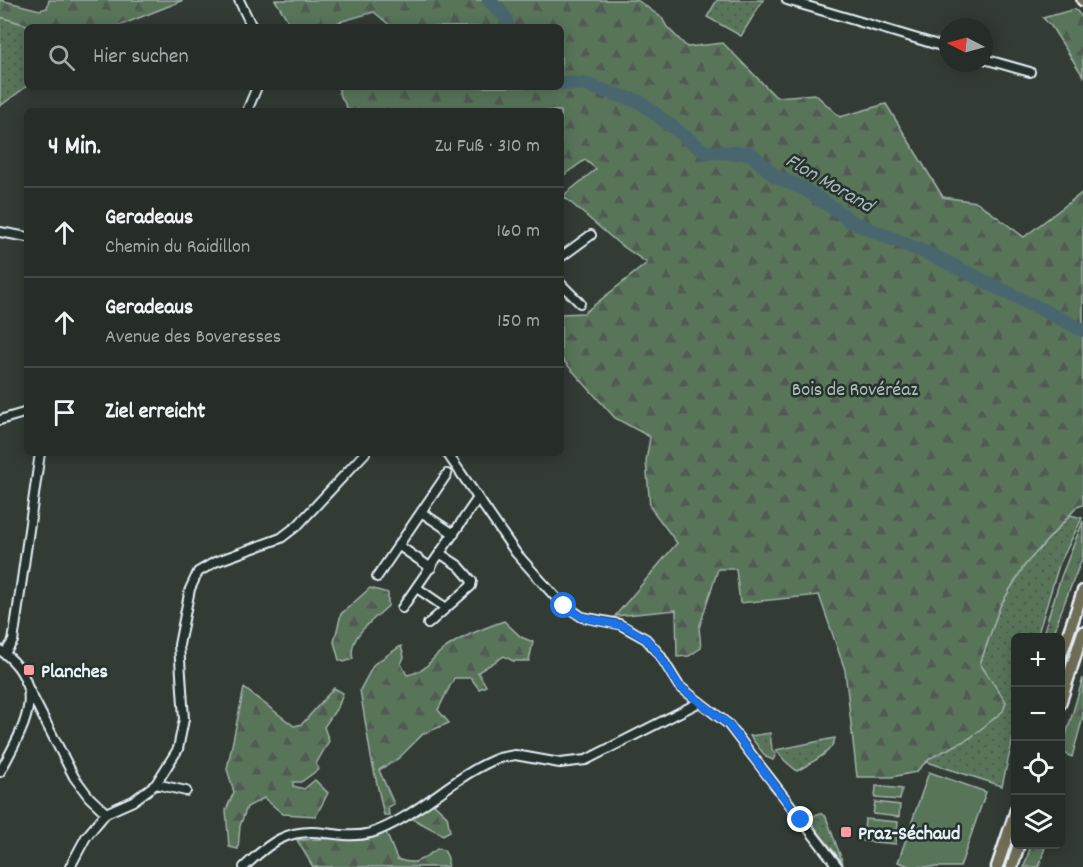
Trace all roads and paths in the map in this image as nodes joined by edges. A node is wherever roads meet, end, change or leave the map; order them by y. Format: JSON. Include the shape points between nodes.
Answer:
{"nodes":[{"id":1,"x":238,"y":0,"type":"edge"},
{"id":2,"x":787,"y":0,"type":"edge"},
{"id":3,"x":250,"y":24,"type":"edge"},
{"id":4,"x":939,"y":45,"type":"edge"},
{"id":5,"x":993,"y":62,"type":"edge"},
{"id":6,"x":1029,"y":72,"type":"dead end"},
{"id":7,"x":255,"y":90,"type":"edge"},
{"id":8,"x":248,"y":108,"type":"edge"},
{"id":9,"x":0,"y":232,"type":"edge"},
{"id":10,"x":591,"y":235,"type":"dead end"},
{"id":11,"x":24,"y":236,"type":"edge"},
{"id":12,"x":564,"y":255,"type":"edge"},
{"id":13,"x":564,"y":287,"type":"edge"},
{"id":14,"x":580,"y":303,"type":"dead end"},
{"id":15,"x":24,"y":413,"type":"edge"},
{"id":16,"x":0,"y":420,"type":"edge"},
{"id":17,"x":40,"y":456,"type":"edge"},
{"id":18,"x":362,"y":456,"type":"edge"},
{"id":19,"x":449,"y":456,"type":"edge"},
{"id":20,"x":447,"y":474,"type":"dead end"},
{"id":21,"x":478,"y":498,"type":"junction"},
{"id":22,"x":421,"y":512,"type":"junction"},
{"id":23,"x":454,"y":534,"type":"junction"},
{"id":24,"x":398,"y":546,"type":"junction"},
{"id":25,"x":441,"y":554,"type":"junction"},
{"id":26,"x":431,"y":568,"type":"junction"},
{"id":27,"x":377,"y":577,"type":"dead end"},
{"id":28,"x":417,"y":588,"type":"junction"},
{"id":29,"x":1083,"y":591,"type":"edge"},
{"id":30,"x":402,"y":608,"type":"dead end"},
{"id":31,"x":446,"y":608,"type":"junction"},
{"id":32,"x":428,"y":624,"type":"dead end"},
{"id":33,"x":1083,"y":632,"type":"edge"},
{"id":34,"x":1065,"y":643,"type":"edge"},
{"id":35,"x":2,"y":651,"type":"edge"},
{"id":36,"x":26,"y":682,"type":"junction"},
{"id":37,"x":1065,"y":688,"type":"edge"},
{"id":38,"x":700,"y":702,"type":"junction"},
{"id":39,"x":0,"y":772,"type":"edge"},
{"id":40,"x":156,"y":784,"type":"junction"},
{"id":41,"x":186,"y":791,"type":"dead end"},
{"id":42,"x":106,"y":813,"type":"junction"},
{"id":43,"x":1011,"y":825,"type":"edge"},
{"id":44,"x":1017,"y":849,"type":"edge"},
{"id":45,"x":70,"y":867,"type":"edge"},
{"id":46,"x":244,"y":867,"type":"edge"},
{"id":47,"x":838,"y":867,"type":"edge"},
{"id":48,"x":997,"y":867,"type":"edge"},
{"id":49,"x":1011,"y":867,"type":"edge"}],
"edges":[{"from":1,"to":3,"type":"street"},
{"from":2,"to":4,"type":"street"},
{"from":5,"to":6,"type":"street"},
{"from":7,"to":8,"type":"street"},
{"from":9,"to":11,"type":"street"},
{"from":10,"to":12,"type":"street"},
{"from":13,"to":14,"type":"street"},
{"from":15,"to":16,"type":"street"},
{"from":17,"to":35,"type":"street","via":[[14,635]]},
{"from":18,"to":40,"type":"street","via":[[281,538],[214,562],[198,572],[190,589],[179,645],[184,719],[178,749]]},
{"from":19,"to":21,"type":"street"},
{"from":20,"to":22,"type":"street"},
{"from":21,"to":23,"type":"street"},
{"from":21,"to":38,"type":"street","via":[[516,554],[559,601],[582,617],[614,622],[641,634],[679,686]]},
{"from":22,"to":23,"type":"street"},
{"from":22,"to":24,"type":"street"},
{"from":23,"to":25,"type":"street"},
{"from":24,"to":26,"type":"street"},
{"from":24,"to":27,"type":"street"},
{"from":25,"to":26,"type":"street"},
{"from":25,"to":31,"type":"street","via":[[472,581]]},
{"from":26,"to":28,"type":"street"},
{"from":28,"to":30,"type":"street"},
{"from":28,"to":31,"type":"street"},
{"from":29,"to":34,"type":"highway"},
{"from":31,"to":32,"type":"street"},
{"from":33,"to":37,"type":"highway"},
{"from":35,"to":36,"type":"street"},
{"from":36,"to":39,"type":"street","via":[[28,715]]},
{"from":36,"to":42,"type":"street","via":[[74,777]]},
{"from":38,"to":46,"type":"street","via":[[592,758],[560,763],[503,756],[381,829],[356,835],[288,835],[268,844]]},
{"from":38,"to":47,"type":"street","via":[[728,724]]},
{"from":40,"to":41,"type":"street"},
{"from":40,"to":42,"type":"street","via":[[133,801]]},
{"from":42,"to":45,"type":"street","via":[[86,837]]},
{"from":43,"to":48,"type":"highway"},
{"from":44,"to":49,"type":"highway"}]}
